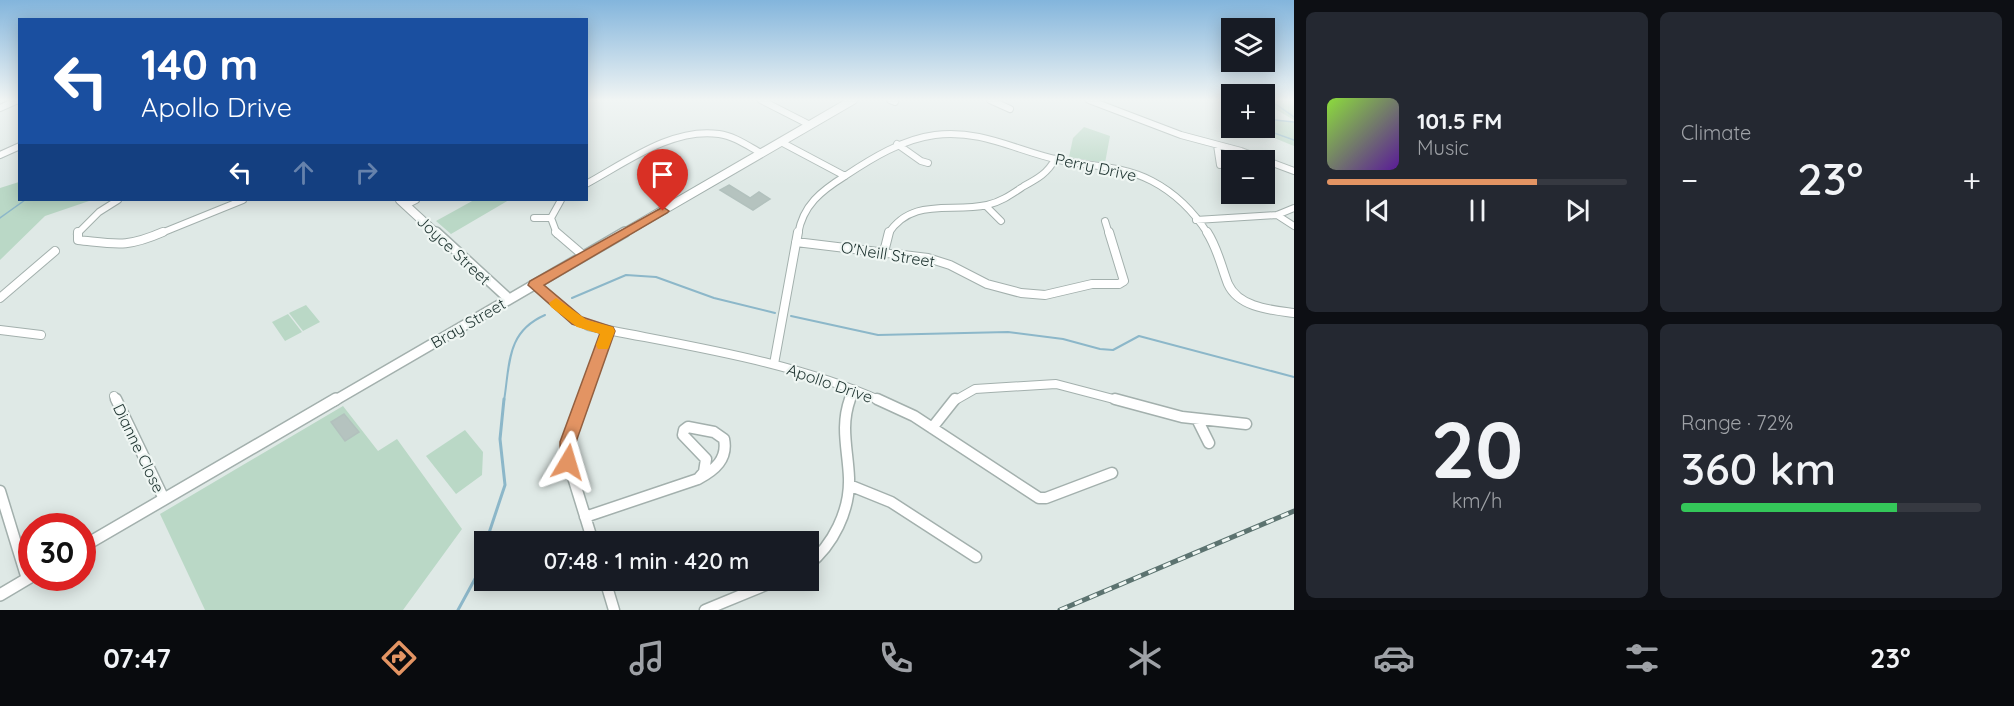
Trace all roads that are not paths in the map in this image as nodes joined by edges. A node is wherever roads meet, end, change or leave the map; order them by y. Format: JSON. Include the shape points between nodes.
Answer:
{"nodes":[{"id":1,"x":682,"y":128,"type":"dead end"},
{"id":2,"x":804,"y":128,"type":"edge"},
{"id":3,"x":1164,"y":128,"type":"edge"},
{"id":4,"x":688,"y":134,"type":"junction"},
{"id":5,"x":781,"y":142,"type":"junction"},
{"id":6,"x":897,"y":144,"type":"junction"},
{"id":7,"x":1217,"y":145,"type":"junction"},
{"id":8,"x":18,"y":147,"type":"edge"},
{"id":9,"x":761,"y":153,"type":"junction"},
{"id":10,"x":0,"y":155,"type":"edge"},
{"id":11,"x":1055,"y":159,"type":"junction"},
{"id":12,"x":928,"y":163,"type":"dead end"},
{"id":13,"x":1220,"y":165,"type":"dead end"},
{"id":14,"x":1294,"y":171,"type":"edge"},
{"id":15,"x":845,"y":176,"type":"junction"},
{"id":16,"x":588,"y":183,"type":"edge"},
{"id":17,"x":116,"y":201,"type":"edge"},
{"id":18,"x":241,"y":201,"type":"edge"},
{"id":19,"x":560,"y":201,"type":"edge"},
{"id":20,"x":403,"y":202,"type":"edge"},
{"id":21,"x":986,"y":206,"type":"junction"},
{"id":22,"x":1294,"y":208,"type":"edge"},
{"id":23,"x":1277,"y":215,"type":"junction"},
{"id":24,"x":534,"y":218,"type":"dead end"},
{"id":25,"x":550,"y":218,"type":"junction"},
{"id":26,"x":1196,"y":220,"type":"junction"},
{"id":27,"x":1001,"y":221,"type":"dead end"},
{"id":28,"x":1105,"y":221,"type":"dead end"},
{"id":29,"x":1294,"y":226,"type":"edge"},
{"id":30,"x":796,"y":242,"type":"junction"},
{"id":31,"x":55,"y":251,"type":"dead end"},
{"id":32,"x":884,"y":252,"type":"junction"},
{"id":33,"x":584,"y":256,"type":"junction"},
{"id":34,"x":534,"y":285,"type":"junction"},
{"id":35,"x":0,"y":297,"type":"edge"},
{"id":36,"x":508,"y":299,"type":"junction"},
{"id":37,"x":1294,"y":313,"type":"edge"},
{"id":38,"x":0,"y":330,"type":"edge"},
{"id":39,"x":608,"y":331,"type":"junction"},
{"id":40,"x":41,"y":335,"type":"dead end"},
{"id":41,"x":774,"y":364,"type":"junction"},
{"id":42,"x":854,"y":389,"type":"junction"},
{"id":43,"x":114,"y":396,"type":"dead end"},
{"id":44,"x":1197,"y":419,"type":"junction"},
{"id":45,"x":1246,"y":424,"type":"dead end"},
{"id":46,"x":932,"y":428,"type":"junction"},
{"id":47,"x":1209,"y":443,"type":"dead end"},
{"id":48,"x":1112,"y":473,"type":"dead end"},
{"id":49,"x":697,"y":480,"type":"junction"},
{"id":50,"x":849,"y":485,"type":"junction"},
{"id":51,"x":0,"y":491,"type":"edge"},
{"id":52,"x":164,"y":500,"type":"junction"},
{"id":53,"x":585,"y":517,"type":"junction"},
{"id":54,"x":589,"y":531,"type":"edge"},
{"id":55,"x":96,"y":539,"type":"edge"},
{"id":56,"x":18,"y":545,"type":"edge"},
{"id":57,"x":819,"y":556,"type":"edge"},
{"id":58,"x":976,"y":557,"type":"dead end"},
{"id":59,"x":18,"y":584,"type":"edge"},
{"id":60,"x":608,"y":591,"type":"edge"},
{"id":61,"x":751,"y":591,"type":"edge"},
{"id":62,"x":0,"y":595,"type":"edge"},
{"id":63,"x":614,"y":610,"type":"edge"},
{"id":64,"x":705,"y":610,"type":"edge"}],
"edges":[{"from":1,"to":4,"type":"street"},
{"from":2,"to":5,"type":"street","name":"Bray Street"},
{"from":3,"to":7,"type":"street"},
{"from":4,"to":9,"type":"street","via":[[727,136]]},
{"from":4,"to":16,"type":"street"},
{"from":5,"to":9,"type":"street","name":"Bray Street"},
{"from":5,"to":15,"type":"street"},
{"from":6,"to":11,"type":"street","name":"Perry Drive","via":[[940,135],[971,135]]},
{"from":6,"to":12,"type":"street"},
{"from":6,"to":15,"type":"street","name":"Perry Drive"},
{"from":7,"to":13,"type":"street"},
{"from":7,"to":14,"type":"street"},
{"from":8,"to":10,"type":"street"},
{"from":9,"to":33,"type":"street","name":"Bray Street"},
{"from":11,"to":21,"type":"street","via":[[1043,177]]},
{"from":11,"to":26,"type":"street","name":"Perry Drive","via":[[1116,169],[1151,180]]},
{"from":15,"to":30,"type":"street","name":"Perry Drive","via":[[806,206]]},
{"from":17,"to":18,"type":"street","via":[[80,228],[77,238],[124,245],[142,241]]},
{"from":19,"to":25,"type":"street"},
{"from":20,"to":36,"type":"street","name":"Joyce Street"},
{"from":21,"to":27,"type":"street"},
{"from":21,"to":32,"type":"street","via":[[905,215],[888,231]]},
{"from":22,"to":23,"type":"street"},
{"from":23,"to":26,"type":"street"},
{"from":23,"to":29,"type":"street"},
{"from":24,"to":25,"type":"street"},
{"from":25,"to":33,"type":"street","via":[[558,236]]},
{"from":26,"to":37,"type":"street","name":"Perry Drive","via":[[1220,255],[1228,285],[1236,296],[1259,307]]},
{"from":28,"to":32,"type":"street","name":"O'Neill Street","via":[[1124,281],[1085,285],[1055,294],[1009,291],[939,261]]},
{"from":30,"to":32,"type":"street","name":"O'Neill Street"},
{"from":30,"to":41,"type":"street","name":"Perry Drive"},
{"from":31,"to":35,"type":"street"},
{"from":33,"to":34,"type":"street","name":"Bray Street"},
{"from":34,"to":36,"type":"street","name":"Bray Street"},
{"from":34,"to":39,"type":"street","name":"Apollo Drive","via":[[577,321]]},
{"from":36,"to":52,"type":"street","name":"Bray Street"},
{"from":38,"to":40,"type":"street"},
{"from":39,"to":41,"type":"street","name":"Apollo Drive"},
{"from":39,"to":53,"type":"street","via":[[568,442],[568,462]]},
{"from":41,"to":42,"type":"street","name":"Apollo Drive"},
{"from":42,"to":46,"type":"street","name":"Apollo Drive","via":[[895,406]]},
{"from":42,"to":50,"type":"street","via":[[844,423]]},
{"from":43,"to":52,"type":"street","name":"Dianne Close"},
{"from":44,"to":45,"type":"street"},
{"from":44,"to":46,"type":"street","via":[[1048,384],[964,393]]},
{"from":44,"to":47,"type":"street"},
{"from":46,"to":48,"type":"street","name":"Apollo Drive","via":[[1039,498]]},
{"from":49,"to":49,"type":"street","via":[[704,471],[706,457],[701,448],[683,435],[688,427],[718,434],[726,442],[720,462]]},
{"from":49,"to":53,"type":"street"},
{"from":50,"to":57,"type":"street","via":[[833,535]]},
{"from":50,"to":58,"type":"street","via":[[891,502]]},
{"from":51,"to":56,"type":"street"},
{"from":52,"to":55,"type":"street","name":"Bray Street"},
{"from":53,"to":54,"type":"street"},
{"from":59,"to":62,"type":"street"},
{"from":60,"to":63,"type":"street"},
{"from":61,"to":64,"type":"street"}]}
